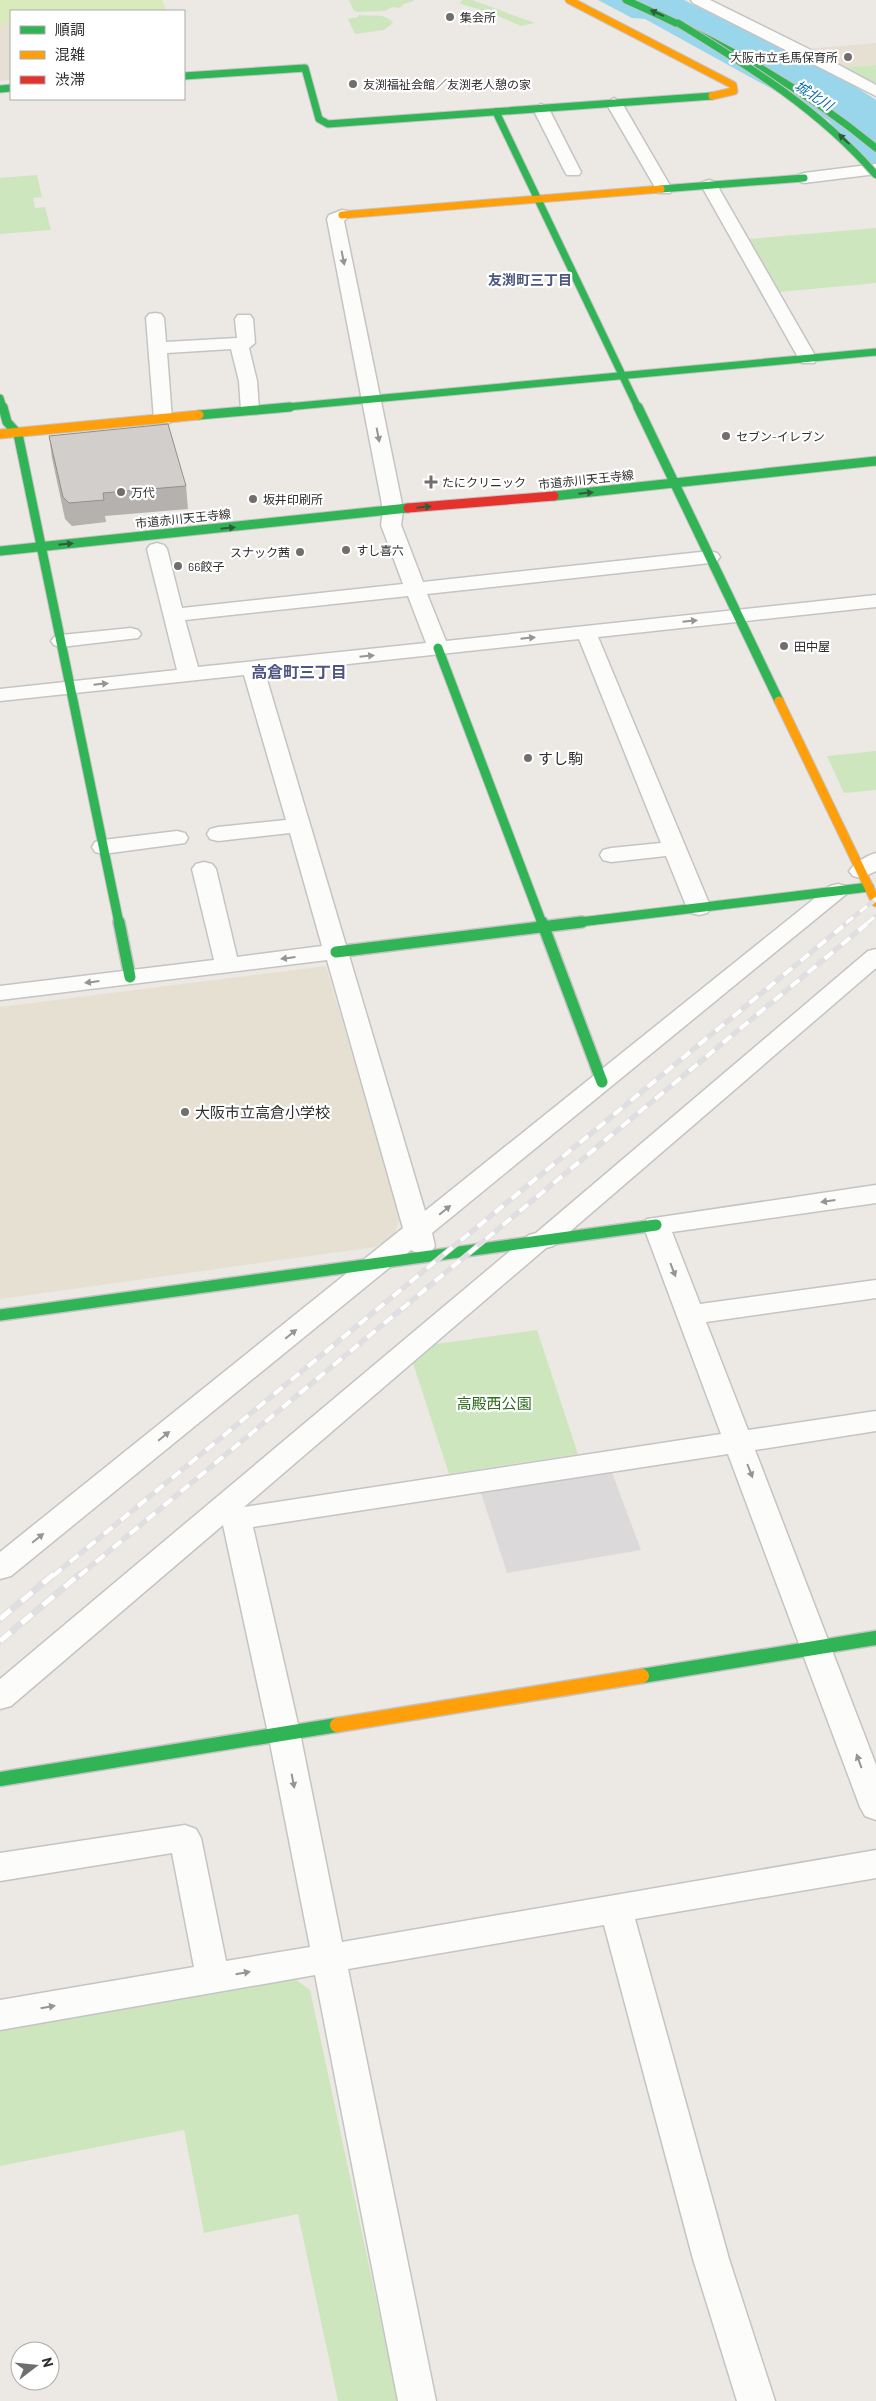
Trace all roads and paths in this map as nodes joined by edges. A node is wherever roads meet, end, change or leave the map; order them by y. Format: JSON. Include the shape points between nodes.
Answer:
{"nodes":[{"id":1,"x":569,"y":0,"type":"edge"},
{"id":2,"x":626,"y":0,"type":"edge"},
{"id":3,"x":698,"y":0,"type":"edge"},
{"id":4,"x":678,"y":23,"type":"junction"},
{"id":5,"x":185,"y":76,"type":"edge"},
{"id":6,"x":876,"y":91,"type":"edge"},
{"id":7,"x":614,"y":103,"type":"junction"},
{"id":8,"x":541,"y":109,"type":"junction"},
{"id":9,"x":496,"y":112,"type":"junction"},
{"id":10,"x":876,"y":148,"type":"edge"},
{"id":11,"x":876,"y":169,"type":"edge"},
{"id":12,"x":573,"y":172,"type":"dead end"},
{"id":13,"x":876,"y":175,"type":"edge"},
{"id":14,"x":804,"y":178,"type":"joint"},
{"id":15,"x":709,"y":185,"type":"junction"},
{"id":16,"x":664,"y":189,"type":"junction"},
{"id":17,"x":537,"y":199,"type":"junction"},
{"id":18,"x":342,"y":215,"type":"joint"},
{"id":19,"x":156,"y":318,"type":"dead end"},
{"id":20,"x":244,"y":319,"type":"dead end"},
{"id":21,"x":239,"y":345,"type":"junction"},
{"id":22,"x":158,"y":348,"type":"junction"},
{"id":23,"x":876,"y":352,"type":"edge"},
{"id":24,"x":808,"y":358,"type":"junction"},
{"id":25,"x":622,"y":375,"type":"junction"},
{"id":26,"x":0,"y":398,"type":"edge"},
{"id":27,"x":371,"y":399,"type":"junction"},
{"id":28,"x":250,"y":410,"type":"junction"},
{"id":29,"x":163,"y":419,"type":"junction"},
{"id":30,"x":17,"y":432,"type":"junction"},
{"id":31,"x":0,"y":434,"type":"edge"},
{"id":32,"x":876,"y":461,"type":"edge"},
{"id":33,"x":673,"y":482,"type":"junction"},
{"id":34,"x":732,"y":489,"type":"dead end"},
{"id":35,"x":675,"y":495,"type":"junction"},
{"id":36,"x":392,"y":522,"type":"junction"},
{"id":37,"x":41,"y":546,"type":"junction"},
{"id":38,"x":157,"y":549,"type":"dead end"},
{"id":39,"x":0,"y":551,"type":"edge"},
{"id":40,"x":710,"y":558,"type":"junction"},
{"id":41,"x":416,"y":590,"type":"junction"},
{"id":42,"x":876,"y":602,"type":"edge"},
{"id":43,"x":174,"y":615,"type":"junction"},
{"id":44,"x":738,"y":615,"type":"junction"},
{"id":45,"x":586,"y":632,"type":"junction"},
{"id":46,"x":132,"y":634,"type":"dead end"},
{"id":47,"x":61,"y":641,"type":"junction"},
{"id":48,"x":438,"y":648,"type":"junction"},
{"id":49,"x":253,"y":668,"type":"junction"},
{"id":50,"x":189,"y":675,"type":"junction"},
{"id":51,"x":70,"y":688,"type":"junction"},
{"id":52,"x":0,"y":695,"type":"edge"},
{"id":53,"x":299,"y":825,"type":"junction"},
{"id":54,"x":218,"y":834,"type":"dead end"},
{"id":55,"x":177,"y":838,"type":"dead end"},
{"id":56,"x":103,"y":847,"type":"junction"},
{"id":57,"x":674,"y":848,"type":"junction"},
{"id":58,"x":611,"y":855,"type":"dead end"},
{"id":59,"x":204,"y":869,"type":"dead end"},
{"id":60,"x":869,"y":873,"type":"edge"},
{"id":61,"x":838,"y":891,"type":"junction"},
{"id":62,"x":876,"y":902,"type":"edge"},
{"id":63,"x":699,"y":908,"type":"junction"},
{"id":64,"x":543,"y":927,"type":"junction"},
{"id":65,"x":336,"y":952,"type":"junction"},
{"id":66,"x":876,"y":956,"type":"edge"},
{"id":67,"x":227,"y":966,"type":"junction"},
{"id":68,"x":130,"y":977,"type":"junction"},
{"id":69,"x":0,"y":993,"type":"edge"},
{"id":70,"x":602,"y":1082,"type":"junction"},
{"id":71,"x":876,"y":1194,"type":"edge"},
{"id":72,"x":656,"y":1225,"type":"junction"},
{"id":73,"x":418,"y":1231,"type":"junction"},
{"id":74,"x":541,"y":1240,"type":"junction"},
{"id":75,"x":425,"y":1256,"type":"junction"},
{"id":76,"x":379,"y":1263,"type":"junction"},
{"id":77,"x":876,"y":1289,"type":"edge"},
{"id":78,"x":690,"y":1314,"type":"junction"},
{"id":79,"x":0,"y":1315,"type":"edge"},
{"id":80,"x":876,"y":1422,"type":"edge"},
{"id":81,"x":739,"y":1441,"type":"junction"},
{"id":82,"x":231,"y":1513,"type":"junction"},
{"id":83,"x":0,"y":1568,"type":"edge"},
{"id":84,"x":876,"y":1638,"type":"edge"},
{"id":85,"x":817,"y":1647,"type":"junction"},
{"id":86,"x":0,"y":1697,"type":"edge"},
{"id":87,"x":284,"y":1733,"type":"junction"},
{"id":88,"x":0,"y":1779,"type":"edge"},
{"id":89,"x":876,"y":1807,"type":"edge"},
{"id":90,"x":876,"y":1864,"type":"edge"},
{"id":91,"x":0,"y":1867,"type":"edge"},
{"id":92,"x":616,"y":1909,"type":"junction"},
{"id":93,"x":327,"y":1959,"type":"junction"},
{"id":94,"x":213,"y":1978,"type":"junction"},
{"id":95,"x":0,"y":2015,"type":"edge"},
{"id":96,"x":417,"y":2401,"type":"edge"},
{"id":97,"x":756,"y":2401,"type":"edge"}],
"edges":[{"from":1,"to":7,"type":"main road","via":[[735,88],[720,95]]},
{"from":4,"to":2,"type":"main road","one_way":true},
{"from":3,"to":6,"type":"street"},
{"from":4,"to":10,"type":"main road","bridge":true,"via":[[776,73],[835,113]]},
{"from":13,"to":4,"type":"main road","one_way":true,"bridge":true,"via":[[839,135],[789,94]]},
{"from":5,"to":9,"type":"main road","via":[[305,68],[319,119],[328,124]]},
{"from":7,"to":8,"type":"main road"},
{"from":7,"to":16,"type":"street"},
{"from":8,"to":9,"type":"main road"},
{"from":8,"to":12,"type":"street"},
{"from":9,"to":17,"type":"main road"},
{"from":11,"to":14,"type":"street"},
{"from":14,"to":15,"type":"main road"},
{"from":15,"to":16,"type":"main road"},
{"from":15,"to":24,"type":"street"},
{"from":16,"to":17,"type":"main road"},
{"from":17,"to":18,"type":"main road"},
{"from":17,"to":25,"type":"main road"},
{"from":18,"to":27,"type":"street","one_way":true,"via":[[335,219]]},
{"from":19,"to":22,"type":"street"},
{"from":20,"to":21,"type":"street","via":[[246,343]]},
{"from":21,"to":22,"type":"street"},
{"from":21,"to":28,"type":"street","via":[[248,381]]},
{"from":22,"to":29,"type":"street"},
{"from":23,"to":24,"type":"main road"},
{"from":24,"to":25,"type":"main road"},
{"from":25,"to":27,"type":"main road"},
{"from":25,"to":33,"type":"main road"},
{"from":26,"to":30,"type":"main road","via":[[7,422]]},
{"from":27,"to":28,"type":"main road"},
{"from":27,"to":36,"type":"street","one_way":true},
{"from":28,"to":29,"type":"main road"},
{"from":29,"to":30,"type":"main road"},
{"from":30,"to":31,"type":"main road"},
{"from":30,"to":37,"type":"main road"},
{"from":32,"to":33,"type":"main road","name":"市道赤川天王寺線"},
{"from":33,"to":35,"type":"main road"},
{"from":36,"to":33,"type":"main road","name":"市道赤川天王寺線","one_way":true,"via":[[487,500],[533,499]]},
{"from":34,"to":35,"type":"main road"},
{"from":35,"to":40,"type":"main road"},
{"from":37,"to":36,"type":"main road","name":"市道赤川天王寺線","one_way":true},
{"from":36,"to":41,"type":"street"},
{"from":37,"to":39,"type":"main road","name":"市道赤川天王寺線"},
{"from":37,"to":47,"type":"main road"},
{"from":38,"to":43,"type":"street"},
{"from":40,"to":41,"type":"street"},
{"from":40,"to":44,"type":"main road"},
{"from":41,"to":43,"type":"street"},
{"from":41,"to":48,"type":"street"},
{"from":42,"to":44,"type":"street"},
{"from":43,"to":50,"type":"street"},
{"from":45,"to":44,"type":"street","one_way":true},
{"from":44,"to":60,"type":"main road"},
{"from":48,"to":45,"type":"street","one_way":true},
{"from":45,"to":57,"type":"street"},
{"from":46,"to":47,"type":"street"},
{"from":47,"to":51,"type":"main road"},
{"from":49,"to":48,"type":"street","one_way":true},
{"from":48,"to":64,"type":"main road"},
{"from":49,"to":50,"type":"street"},
{"from":49,"to":53,"type":"street"},
{"from":51,"to":50,"type":"street","one_way":true},
{"from":51,"to":52,"type":"street"},
{"from":51,"to":56,"type":"main road"},
{"from":53,"to":54,"type":"street"},
{"from":53,"to":65,"type":"street"},
{"from":55,"to":56,"type":"street"},
{"from":56,"to":68,"type":"main road"},
{"from":57,"to":58,"type":"street"},
{"from":57,"to":63,"type":"street"},
{"from":59,"to":67,"type":"street"},
{"from":60,"to":61,"type":"main road"},
{"from":60,"to":62,"type":"main road"},
{"from":61,"to":63,"type":"main road"},
{"from":61,"to":70,"type":"street"},
{"from":63,"to":64,"type":"main road"},
{"from":64,"to":65,"type":"main road"},
{"from":64,"to":70,"type":"main road"},
{"from":65,"to":67,"type":"street","one_way":true},
{"from":65,"to":73,"type":"street"},
{"from":66,"to":74,"type":"street"},
{"from":67,"to":68,"type":"street"},
{"from":68,"to":69,"type":"street","one_way":true},
{"from":73,"to":70,"type":"street","one_way":true},
{"from":71,"to":72,"type":"street","one_way":true},
{"from":72,"to":74,"type":"main road"},
{"from":72,"to":78,"type":"street","one_way":true},
{"from":73,"to":75,"type":"street"},
{"from":73,"to":76,"type":"street"},
{"from":74,"to":75,"type":"main road"},
{"from":74,"to":82,"type":"street"},
{"from":75,"to":76,"type":"main road"},
{"from":76,"to":79,"type":"main road"},
{"from":83,"to":76,"type":"street","one_way":true},
{"from":77,"to":78,"type":"street"},
{"from":78,"to":81,"type":"street"},
{"from":80,"to":81,"type":"street"},
{"from":81,"to":82,"type":"street"},
{"from":81,"to":85,"type":"street","one_way":true},
{"from":82,"to":86,"type":"street"},
{"from":82,"to":87,"type":"street"},
{"from":84,"to":85,"type":"main road"},
{"from":85,"to":87,"type":"main road"},
{"from":89,"to":85,"type":"street","one_way":true},
{"from":87,"to":88,"type":"main road"},
{"from":87,"to":93,"type":"street","one_way":true},
{"from":90,"to":92,"type":"street"},
{"from":91,"to":94,"type":"street","via":[[186,1838]]},
{"from":92,"to":93,"type":"street"},
{"from":92,"to":97,"type":"street","via":[[711,2259]]},
{"from":94,"to":93,"type":"street","one_way":true},
{"from":93,"to":96,"type":"street"},
{"from":95,"to":94,"type":"street","one_way":true}]}
